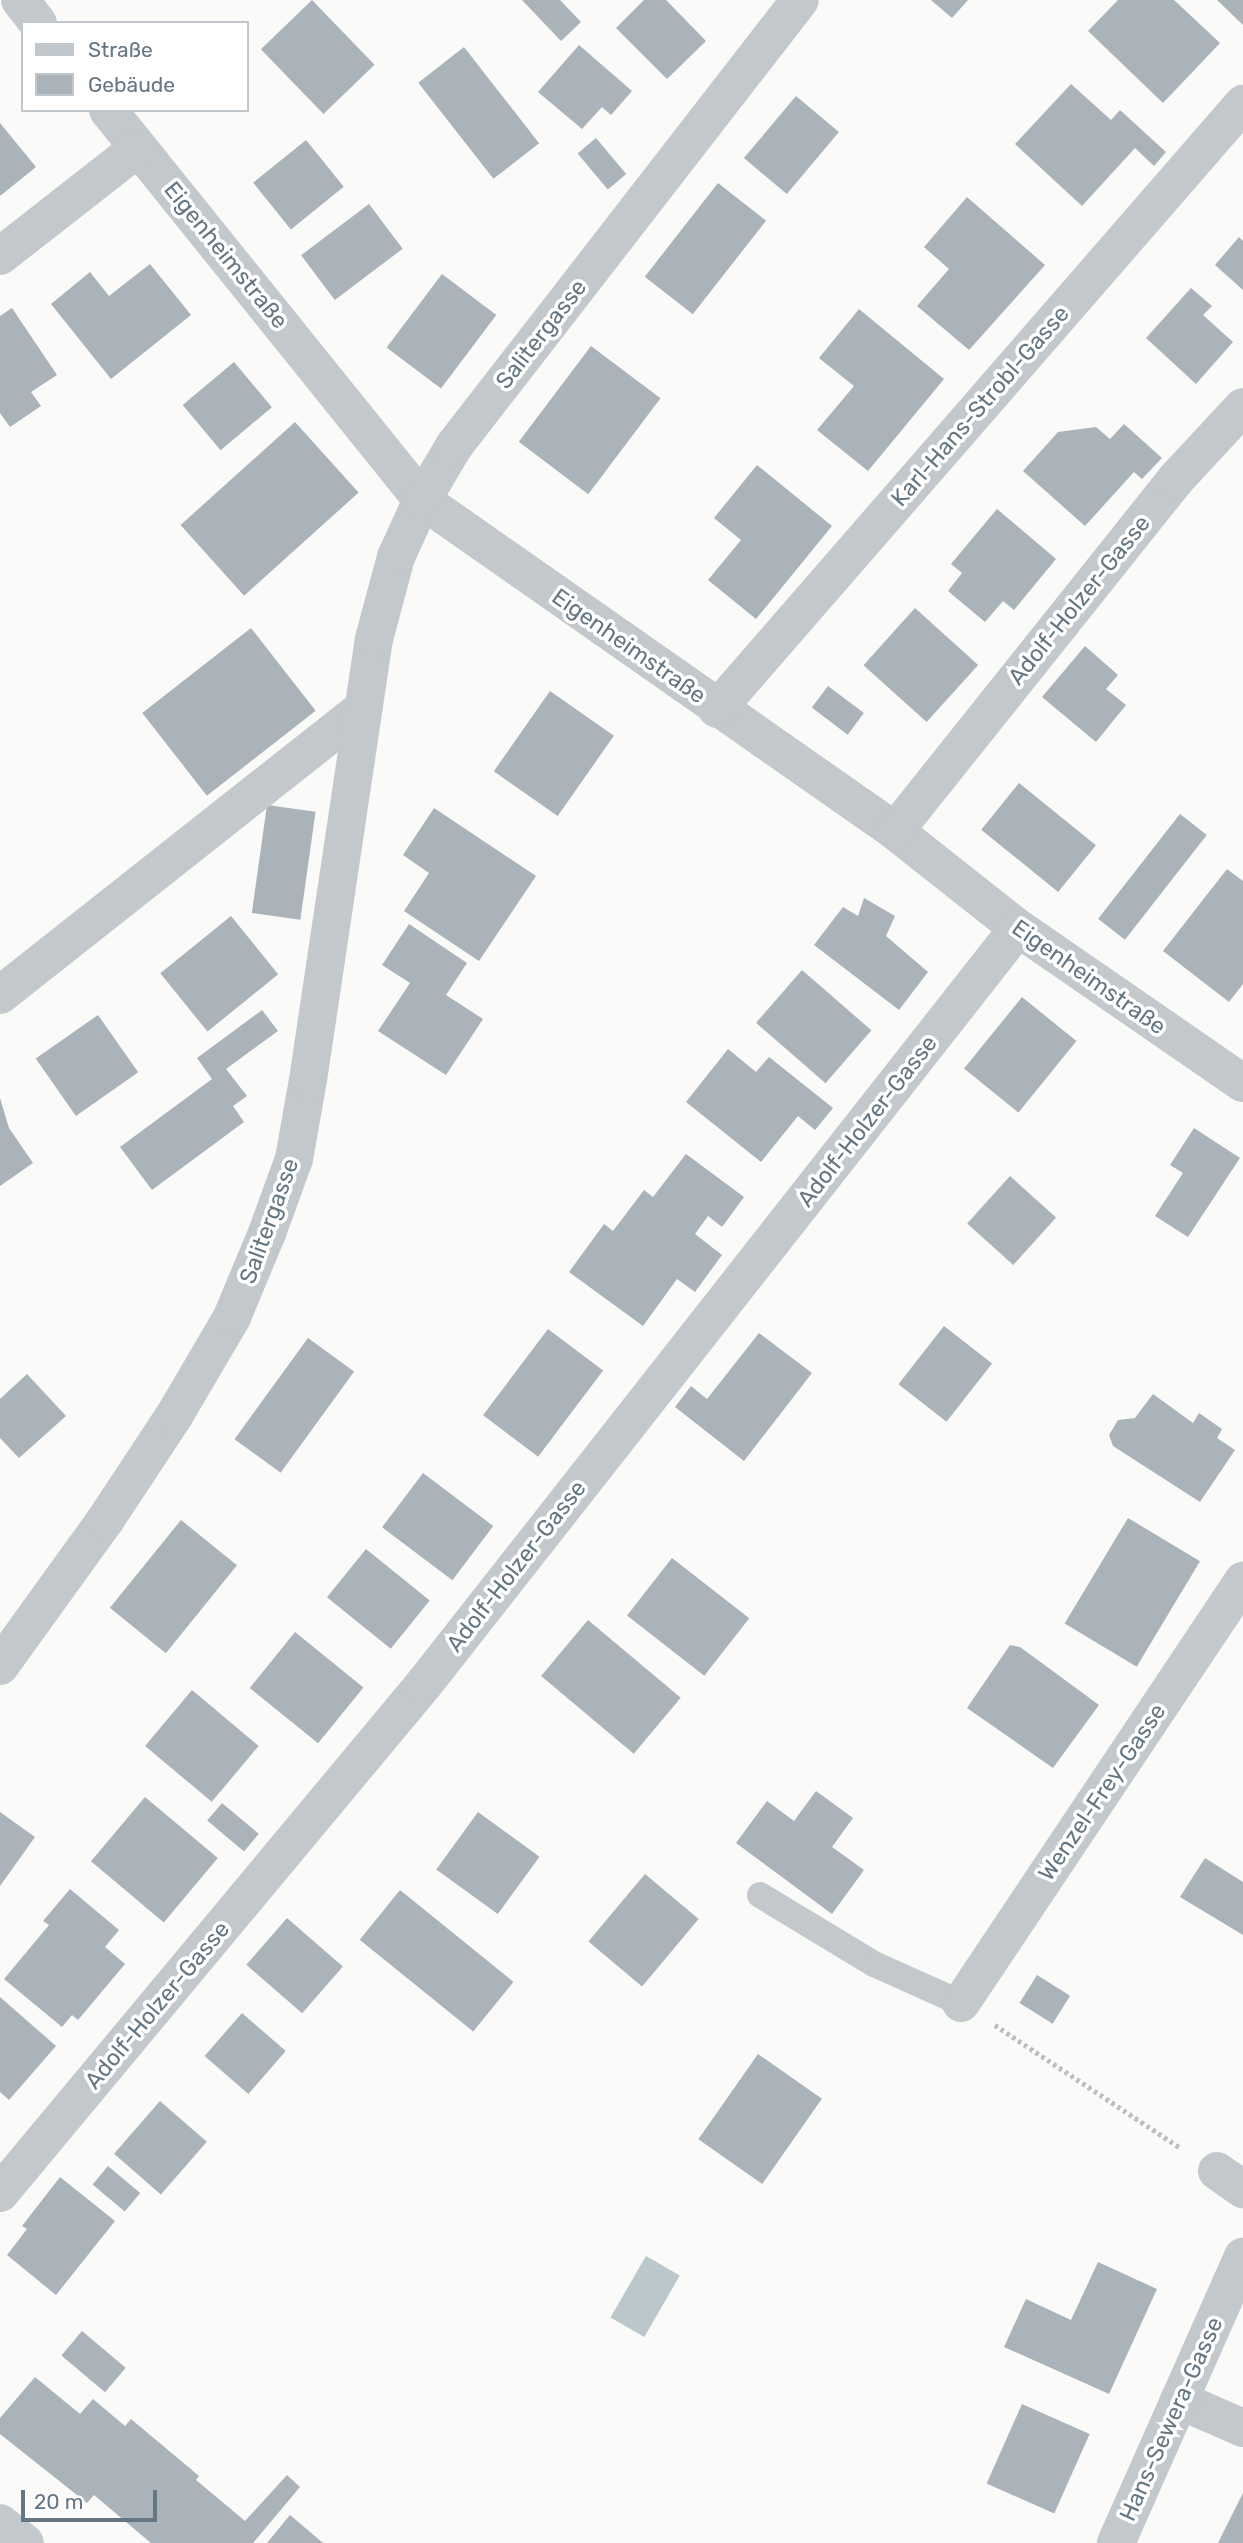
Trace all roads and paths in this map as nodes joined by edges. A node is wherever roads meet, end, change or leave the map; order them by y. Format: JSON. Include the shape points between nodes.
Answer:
{"nodes":[{"id":1,"x":20,"y":0,"type":"edge"},
{"id":2,"x":800,"y":0,"type":"edge"},
{"id":3,"x":36,"y":21,"type":"edge"},
{"id":4,"x":1243,"y":104,"type":"edge"},
{"id":5,"x":110,"y":112,"type":"edge"},
{"id":6,"x":138,"y":148,"type":"junction"},
{"id":7,"x":0,"y":256,"type":"edge"},
{"id":8,"x":1243,"y":407,"type":"edge"},
{"id":9,"x":422,"y":500,"type":"junction"},
{"id":10,"x":363,"y":708,"type":"junction"},
{"id":11,"x":717,"y":709,"type":"junction"},
{"id":12,"x":895,"y":831,"type":"junction"},
{"id":13,"x":1018,"y":928,"type":"junction"},
{"id":14,"x":0,"y":995,"type":"edge"},
{"id":15,"x":1243,"y":1083,"type":"edge"},
{"id":16,"x":1243,"y":1581,"type":"edge"},
{"id":17,"x":0,"y":1666,"type":"edge"},
{"id":18,"x":760,"y":1895,"type":"dead end"},
{"id":19,"x":961,"y":2003,"type":"junction"},
{"id":20,"x":1230,"y":2180,"type":"edge"},
{"id":21,"x":0,"y":2193,"type":"edge"},
{"id":22,"x":1243,"y":2257,"type":"edge"},
{"id":23,"x":1179,"y":2400,"type":"junction"},
{"id":24,"x":1243,"y":2428,"type":"edge"},
{"id":25,"x":0,"y":2523,"type":"edge"},
{"id":26,"x":24,"y":2543,"type":"edge"},
{"id":27,"x":1116,"y":2543,"type":"edge"}],
"edges":[{"from":1,"to":3,"type":"street"},
{"from":2,"to":9,"type":"street","name":"Salitergasse","via":[[454,446]]},
{"from":4,"to":11,"type":"street","name":"Karl-Hans-Strobl-Gasse"},
{"from":5,"to":6,"type":"street","name":"Eigenheimstraße"},
{"from":6,"to":7,"type":"street"},
{"from":6,"to":9,"type":"street","name":"Eigenheimstraße"},
{"from":8,"to":12,"type":"street","name":"Adolf-Holzer-Gasse","via":[[1176,479]]},
{"from":9,"to":10,"type":"street","name":"Salitergasse","via":[[396,557],[374,639]]},
{"from":9,"to":11,"type":"street","name":"Eigenheimstraße"},
{"from":10,"to":14,"type":"street"},
{"from":10,"to":17,"type":"street","name":"Salitergasse","via":[[296,1146],[267,1233],[232,1317],[174,1416]]},
{"from":11,"to":12,"type":"street","name":"Eigenheimstraße"},
{"from":12,"to":13,"type":"street","name":"Eigenheimstraße"},
{"from":13,"to":15,"type":"street","name":"Eigenheimstraße"},
{"from":13,"to":21,"type":"street","name":"Adolf-Holzer-Gasse","via":[[424,1684]]},
{"from":16,"to":19,"type":"street","name":"Wenzel-Frey-Gasse"},
{"from":18,"to":19,"type":"lane","via":[[874,1964]]},
{"from":19,"to":20,"type":"path"},
{"from":22,"to":23,"type":"street","name":"Hans-Sewera-Gasse"},
{"from":23,"to":24,"type":"street"},
{"from":23,"to":27,"type":"street","name":"Hans-Sewera-Gasse"},
{"from":25,"to":26,"type":"street"}]}
